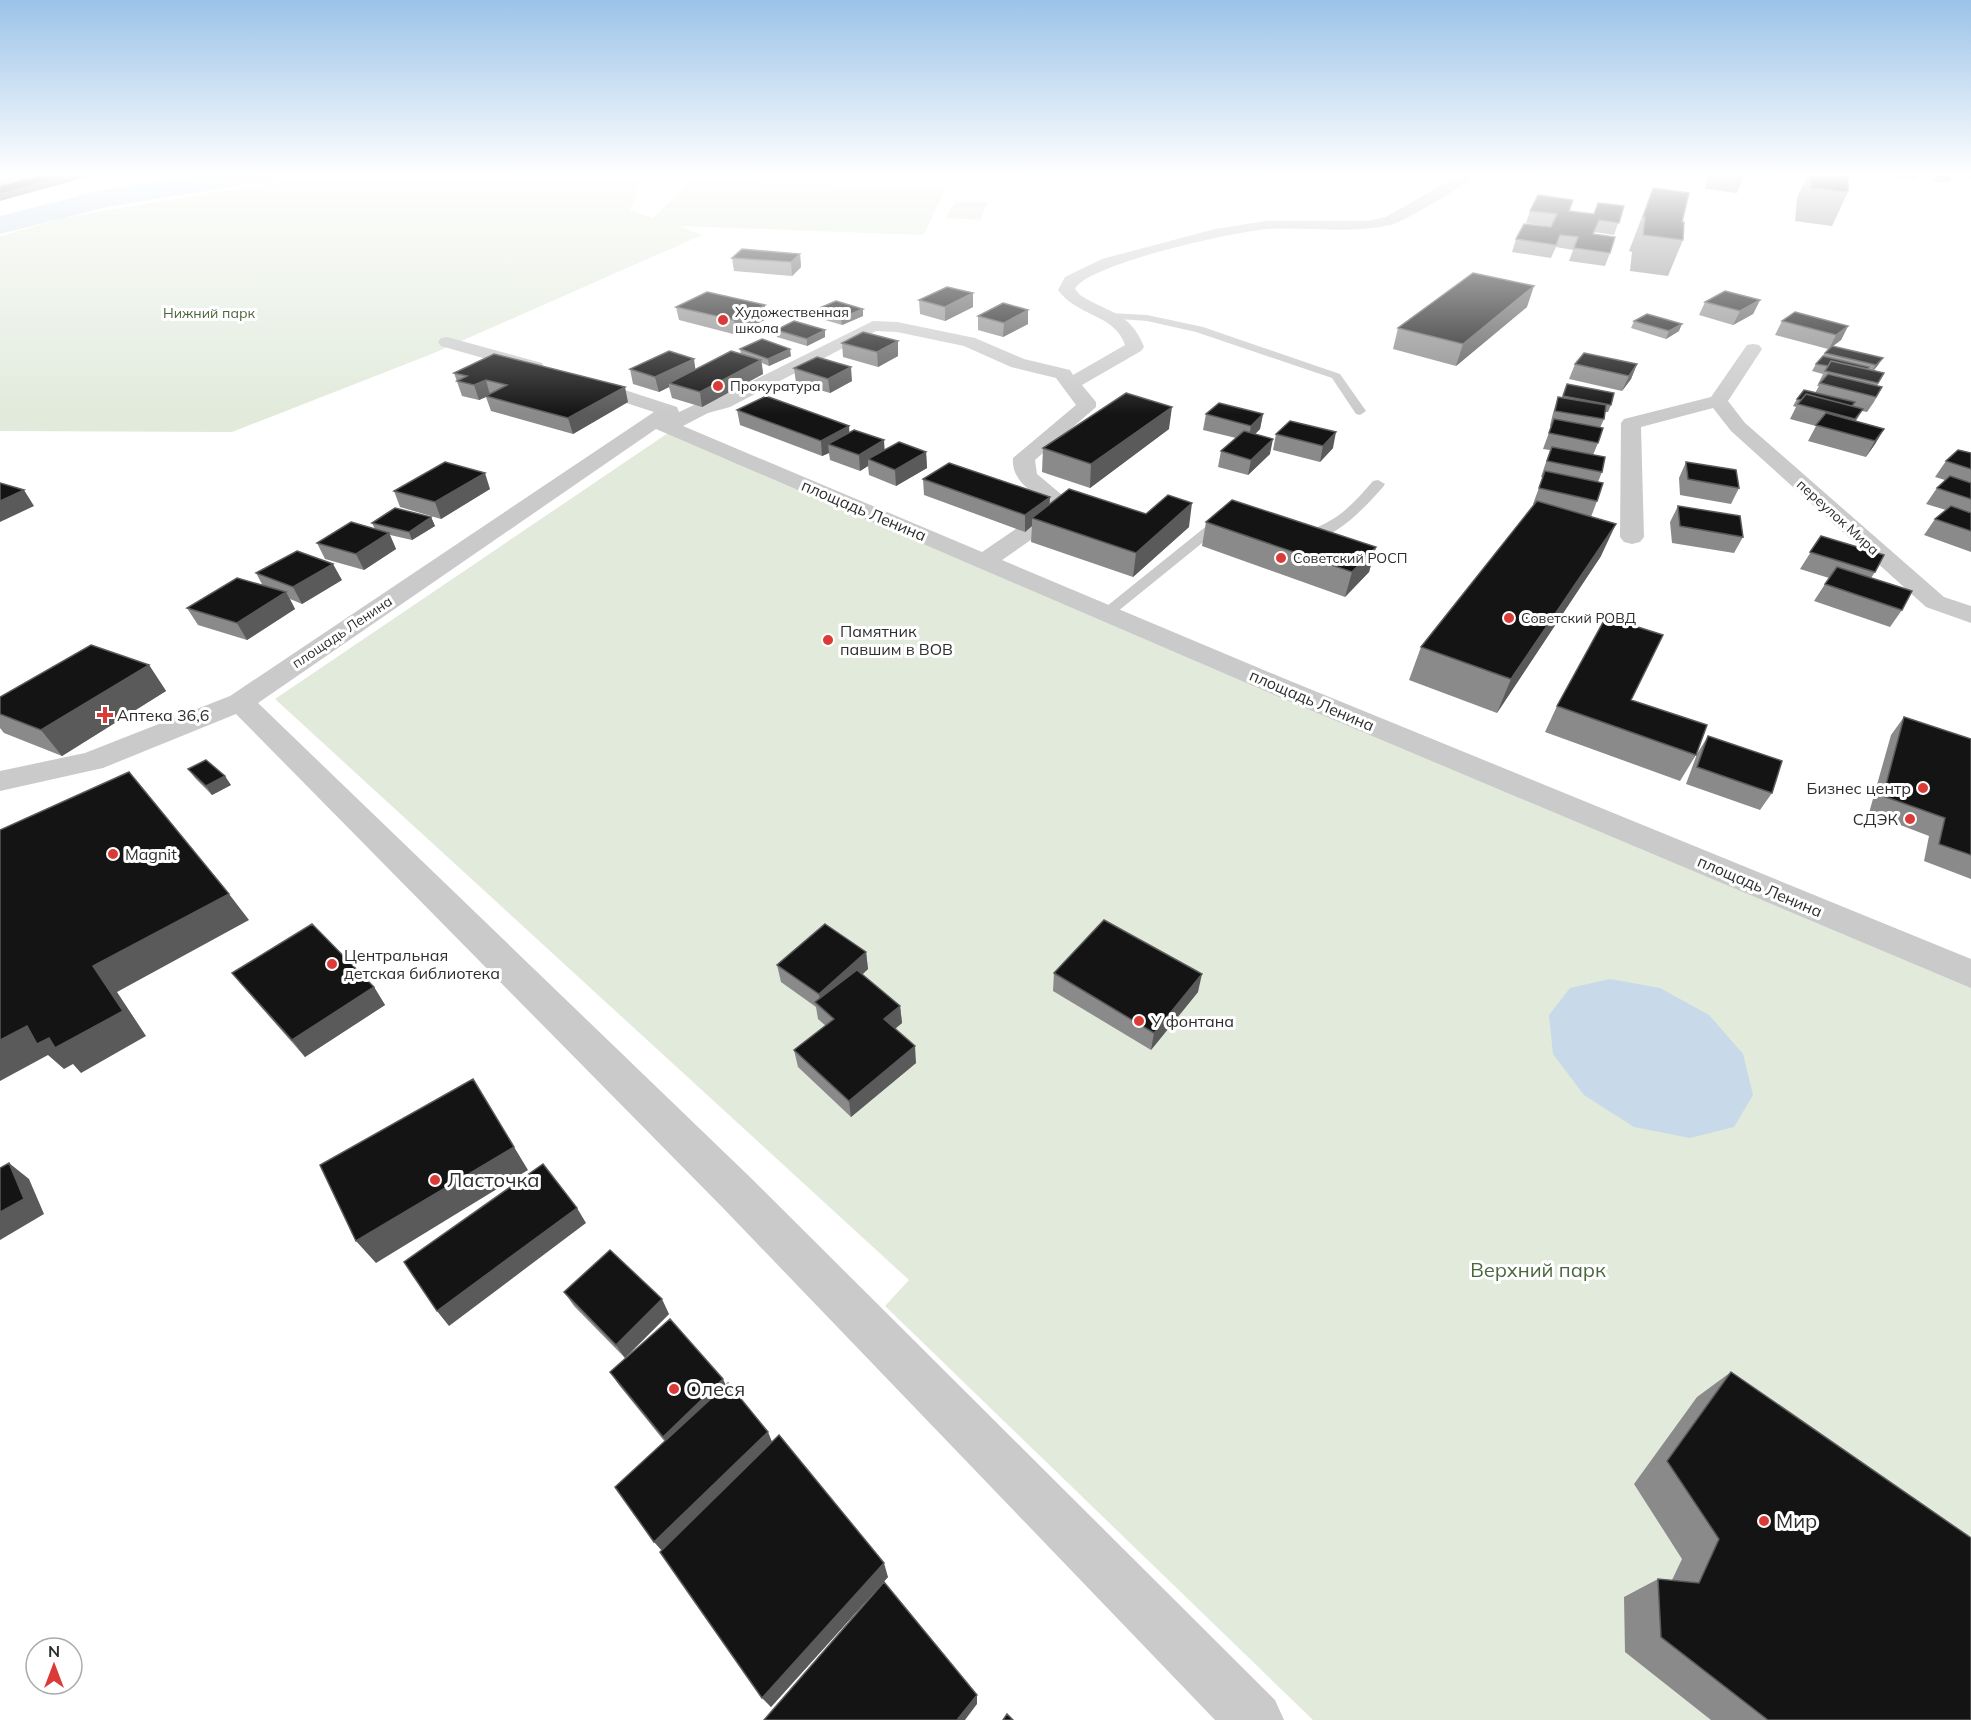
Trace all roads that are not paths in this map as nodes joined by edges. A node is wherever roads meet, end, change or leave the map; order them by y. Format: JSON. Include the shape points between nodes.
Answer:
{"nodes":[{"id":1,"x":1137,"y":254,"type":"edge"},
{"id":2,"x":1110,"y":316,"type":"junction"},
{"id":3,"x":447,"y":342,"type":"dead end"},
{"id":4,"x":1754,"y":349,"type":"dead end"},
{"id":5,"x":1071,"y":384,"type":"junction"},
{"id":6,"x":1718,"y":401,"type":"junction"},
{"id":7,"x":1360,"y":411,"type":"dead end"},
{"id":8,"x":661,"y":424,"type":"junction"},
{"id":9,"x":1378,"y":484,"type":"dead end"},
{"id":10,"x":1244,"y":525,"type":"edge"},
{"id":11,"x":1284,"y":535,"type":"edge"},
{"id":12,"x":1632,"y":537,"type":"dead end"},
{"id":13,"x":984,"y":561,"type":"junction"},
{"id":14,"x":1107,"y":613,"type":"junction"},
{"id":15,"x":1971,"y":615,"type":"edge"},
{"id":16,"x":240,"y":702,"type":"junction"},
{"id":17,"x":0,"y":781,"type":"edge"},
{"id":18,"x":1971,"y":974,"type":"edge"},
{"id":19,"x":1255,"y":1720,"type":"edge"}],
"edges":[{"from":1,"to":2,"type":"street","via":[[1108,262],[1071,280],[1066,290],[1074,301]]},
{"from":2,"to":5,"type":"street","via":[[1123,322],[1135,347]]},
{"from":2,"to":7,"type":"lane","via":[[1146,318],[1199,329],[1336,376]]},
{"from":3,"to":8,"type":"street","via":[[670,411]]},
{"from":4,"to":6,"type":"street"},
{"from":5,"to":8,"type":"street","via":[[1063,374],[1018,363],[969,342],[873,326],[723,403]]},
{"from":5,"to":13,"type":"street","via":[[1086,402],[1086,408],[1024,458],[1022,465],[1024,473],[1057,500],[1056,508],[1018,540]]},
{"from":6,"to":12,"type":"street","via":[[1630,423]]},
{"from":6,"to":15,"type":"street","name":"переулок Мира","via":[[1738,427],[1935,602]]},
{"from":8,"to":13,"type":"street","name":"площадь Ленина"},
{"from":8,"to":16,"type":"street","name":"площадь Ленина"},
{"from":9,"to":11,"type":"lane","via":[[1352,513],[1321,533]]},
{"from":10,"to":14,"type":"lane","via":[[1219,523]]},
{"from":13,"to":14,"type":"street","name":"площадь Ленина"},
{"from":14,"to":18,"type":"street","name":"площадь Ленина"},
{"from":16,"to":17,"type":"street","name":"площадь Ленина","via":[[93,761]]},
{"from":16,"to":19,"type":"street","via":[[738,1194]]}]}
